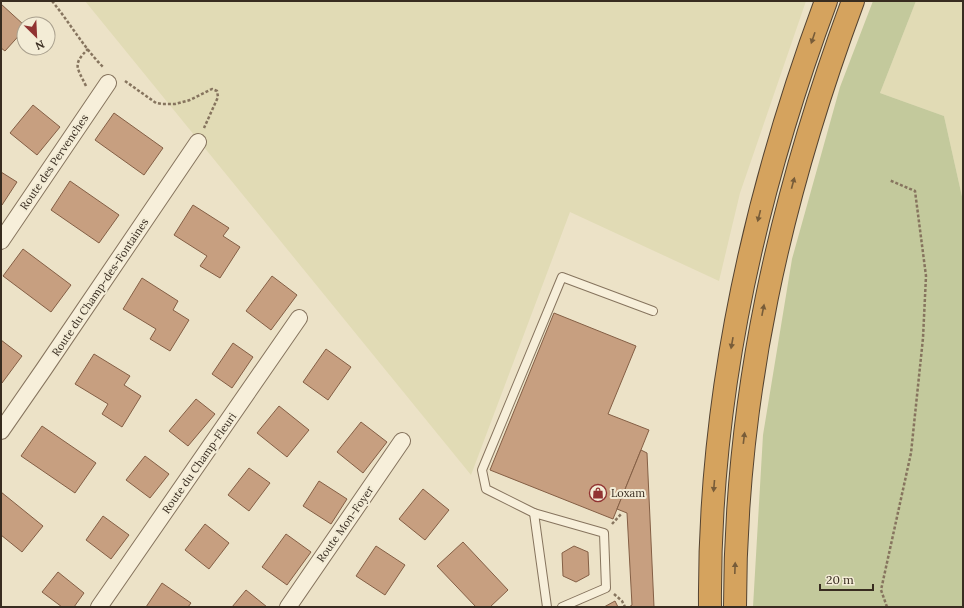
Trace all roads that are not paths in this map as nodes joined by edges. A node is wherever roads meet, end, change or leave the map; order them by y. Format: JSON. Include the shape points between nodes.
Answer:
{"nodes":[{"id":1,"x":826,"y":1,"type":"edge"},
{"id":2,"x":853,"y":1,"type":"edge"},
{"id":3,"x":112,"y":78,"type":"road end"},
{"id":4,"x":198,"y":142,"type":"road end"},
{"id":5,"x":1,"y":241,"type":"edge"},
{"id":6,"x":653,"y":311,"type":"dead end"},
{"id":7,"x":299,"y":318,"type":"dead end"},
{"id":8,"x":1,"y":431,"type":"edge"},
{"id":9,"x":402,"y":442,"type":"dead end"},
{"id":10,"x":534,"y":513,"type":"junction"},
{"id":11,"x":99,"y":607,"type":"edge"},
{"id":12,"x":288,"y":607,"type":"edge"},
{"id":13,"x":547,"y":607,"type":"edge"},
{"id":14,"x":562,"y":607,"type":"edge"},
{"id":15,"x":710,"y":607,"type":"edge"},
{"id":16,"x":735,"y":607,"type":"edge"}],
"edges":[{"from":1,"to":15,"type":"highway","one_way":true,"via":[[772,164],[739,304],[723,398],[718,446],[711,541]]},
{"from":16,"to":2,"type":"highway","one_way":true,"via":[[736,542],[743,448],[755,354],[784,216],[824,81]]},
{"from":3,"to":5,"type":"street","name":"Route des Pervenches"},
{"from":4,"to":8,"type":"street","name":"Route du Champ-des-Fontaines"},
{"from":6,"to":10,"type":"lane","via":[[562,276],[482,470],[486,489]]},
{"from":7,"to":11,"type":"street","name":"Route du Champ-Fleuri"},
{"from":9,"to":12,"type":"street","name":"Route Mon-Foyer"},
{"from":10,"to":13,"type":"lane"},
{"from":10,"to":14,"type":"lane","via":[[604,533],[606,588]]}]}
